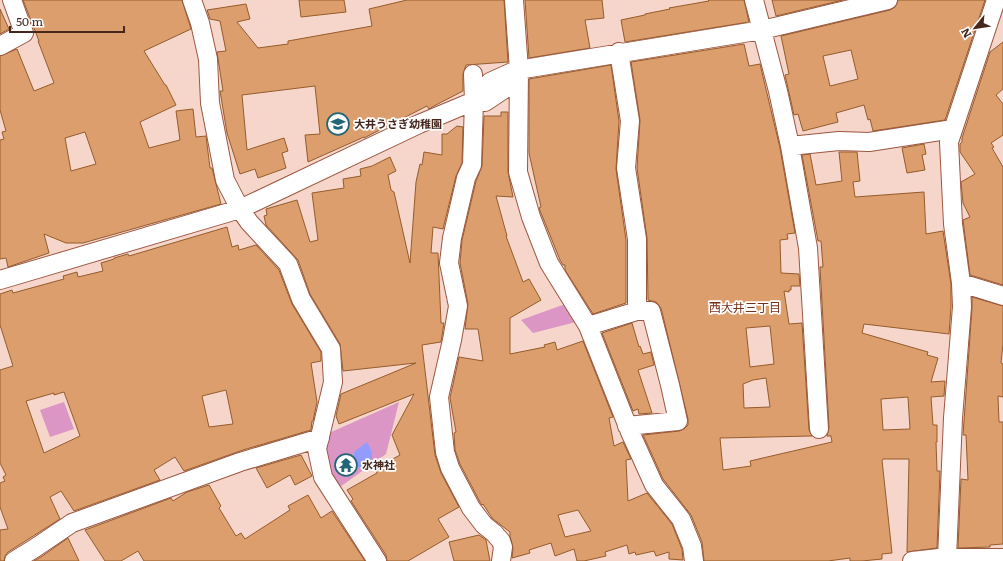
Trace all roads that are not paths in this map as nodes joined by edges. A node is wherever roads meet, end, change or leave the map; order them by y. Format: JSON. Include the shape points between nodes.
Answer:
{"nodes":[{"id":1,"x":12,"y":0,"type":"edge"},
{"id":2,"x":192,"y":0,"type":"edge"},
{"id":3,"x":514,"y":0,"type":"edge"},
{"id":4,"x":754,"y":0,"type":"edge"},
{"id":5,"x":888,"y":0,"type":"edge"},
{"id":6,"x":996,"y":0,"type":"edge"},
{"id":7,"x":762,"y":30,"type":"junction"},
{"id":8,"x":0,"y":46,"type":"edge"},
{"id":9,"x":619,"y":52,"type":"junction"},
{"id":10,"x":519,"y":70,"type":"junction"},
{"id":11,"x":472,"y":74,"type":"dead end"},
{"id":12,"x":474,"y":101,"type":"junction"},
{"id":13,"x":953,"y":129,"type":"junction"},
{"id":14,"x":790,"y":146,"type":"junction"},
{"id":15,"x":240,"y":209,"type":"junction"},
{"id":16,"x":0,"y":280,"type":"edge"},
{"id":17,"x":961,"y":283,"type":"junction"},
{"id":18,"x":1003,"y":296,"type":"edge"},
{"id":19,"x":638,"y":311,"type":"junction"},
{"id":20,"x":588,"y":326,"type":"junction"},
{"id":21,"x":627,"y":426,"type":"junction"},
{"id":22,"x":819,"y":429,"type":"dead end"},
{"id":23,"x":320,"y":438,"type":"junction"},
{"id":24,"x":1003,"y":558,"type":"edge"},
{"id":25,"x":942,"y":559,"type":"edge"},
{"id":26,"x":14,"y":561,"type":"edge"},
{"id":27,"x":377,"y":561,"type":"edge"},
{"id":28,"x":501,"y":561,"type":"edge"},
{"id":29,"x":694,"y":561,"type":"edge"},
{"id":30,"x":912,"y":561,"type":"edge"}],
"edges":[{"from":1,"to":8,"type":"street","via":[[24,33]]},
{"from":2,"to":15,"type":"street","via":[[208,59],[210,103],[225,180]]},
{"from":3,"to":10,"type":"street"},
{"from":4,"to":7,"type":"street"},
{"from":5,"to":7,"type":"street"},
{"from":6,"to":13,"type":"street"},
{"from":7,"to":9,"type":"street"},
{"from":7,"to":14,"type":"street"},
{"from":9,"to":10,"type":"street"},
{"from":9,"to":19,"type":"street","via":[[630,120],[626,168],[638,239]]},
{"from":10,"to":12,"type":"street","via":[[506,88],[485,102]]},
{"from":10,"to":20,"type":"street","via":[[518,172],[531,217],[549,263]]},
{"from":11,"to":12,"type":"street"},
{"from":12,"to":15,"type":"street","via":[[419,124]]},
{"from":12,"to":28,"type":"street","via":[[472,165],[466,178],[449,263],[458,306],[439,397],[445,452],[450,468],[471,508],[501,541]]},
{"from":13,"to":14,"type":"street","via":[[869,142],[839,141]]},
{"from":13,"to":17,"type":"street","via":[[949,142],[953,224]]},
{"from":14,"to":22,"type":"street","via":[[808,248]]},
{"from":15,"to":16,"type":"street"},
{"from":15,"to":23,"type":"street","via":[[288,264],[301,299],[331,349],[333,382]]},
{"from":17,"to":18,"type":"street"},
{"from":17,"to":25,"type":"street","via":[[962,307]]},
{"from":19,"to":20,"type":"street"},
{"from":19,"to":21,"type":"street","via":[[651,311],[678,421]]},
{"from":20,"to":21,"type":"street"},
{"from":21,"to":29,"type":"street","via":[[654,485],[681,519],[692,546]]},
{"from":23,"to":26,"type":"street","via":[[240,462],[72,523]]},
{"from":23,"to":27,"type":"street","via":[[317,449],[323,477]]},
{"from":24,"to":25,"type":"street"},
{"from":25,"to":30,"type":"street"}]}
